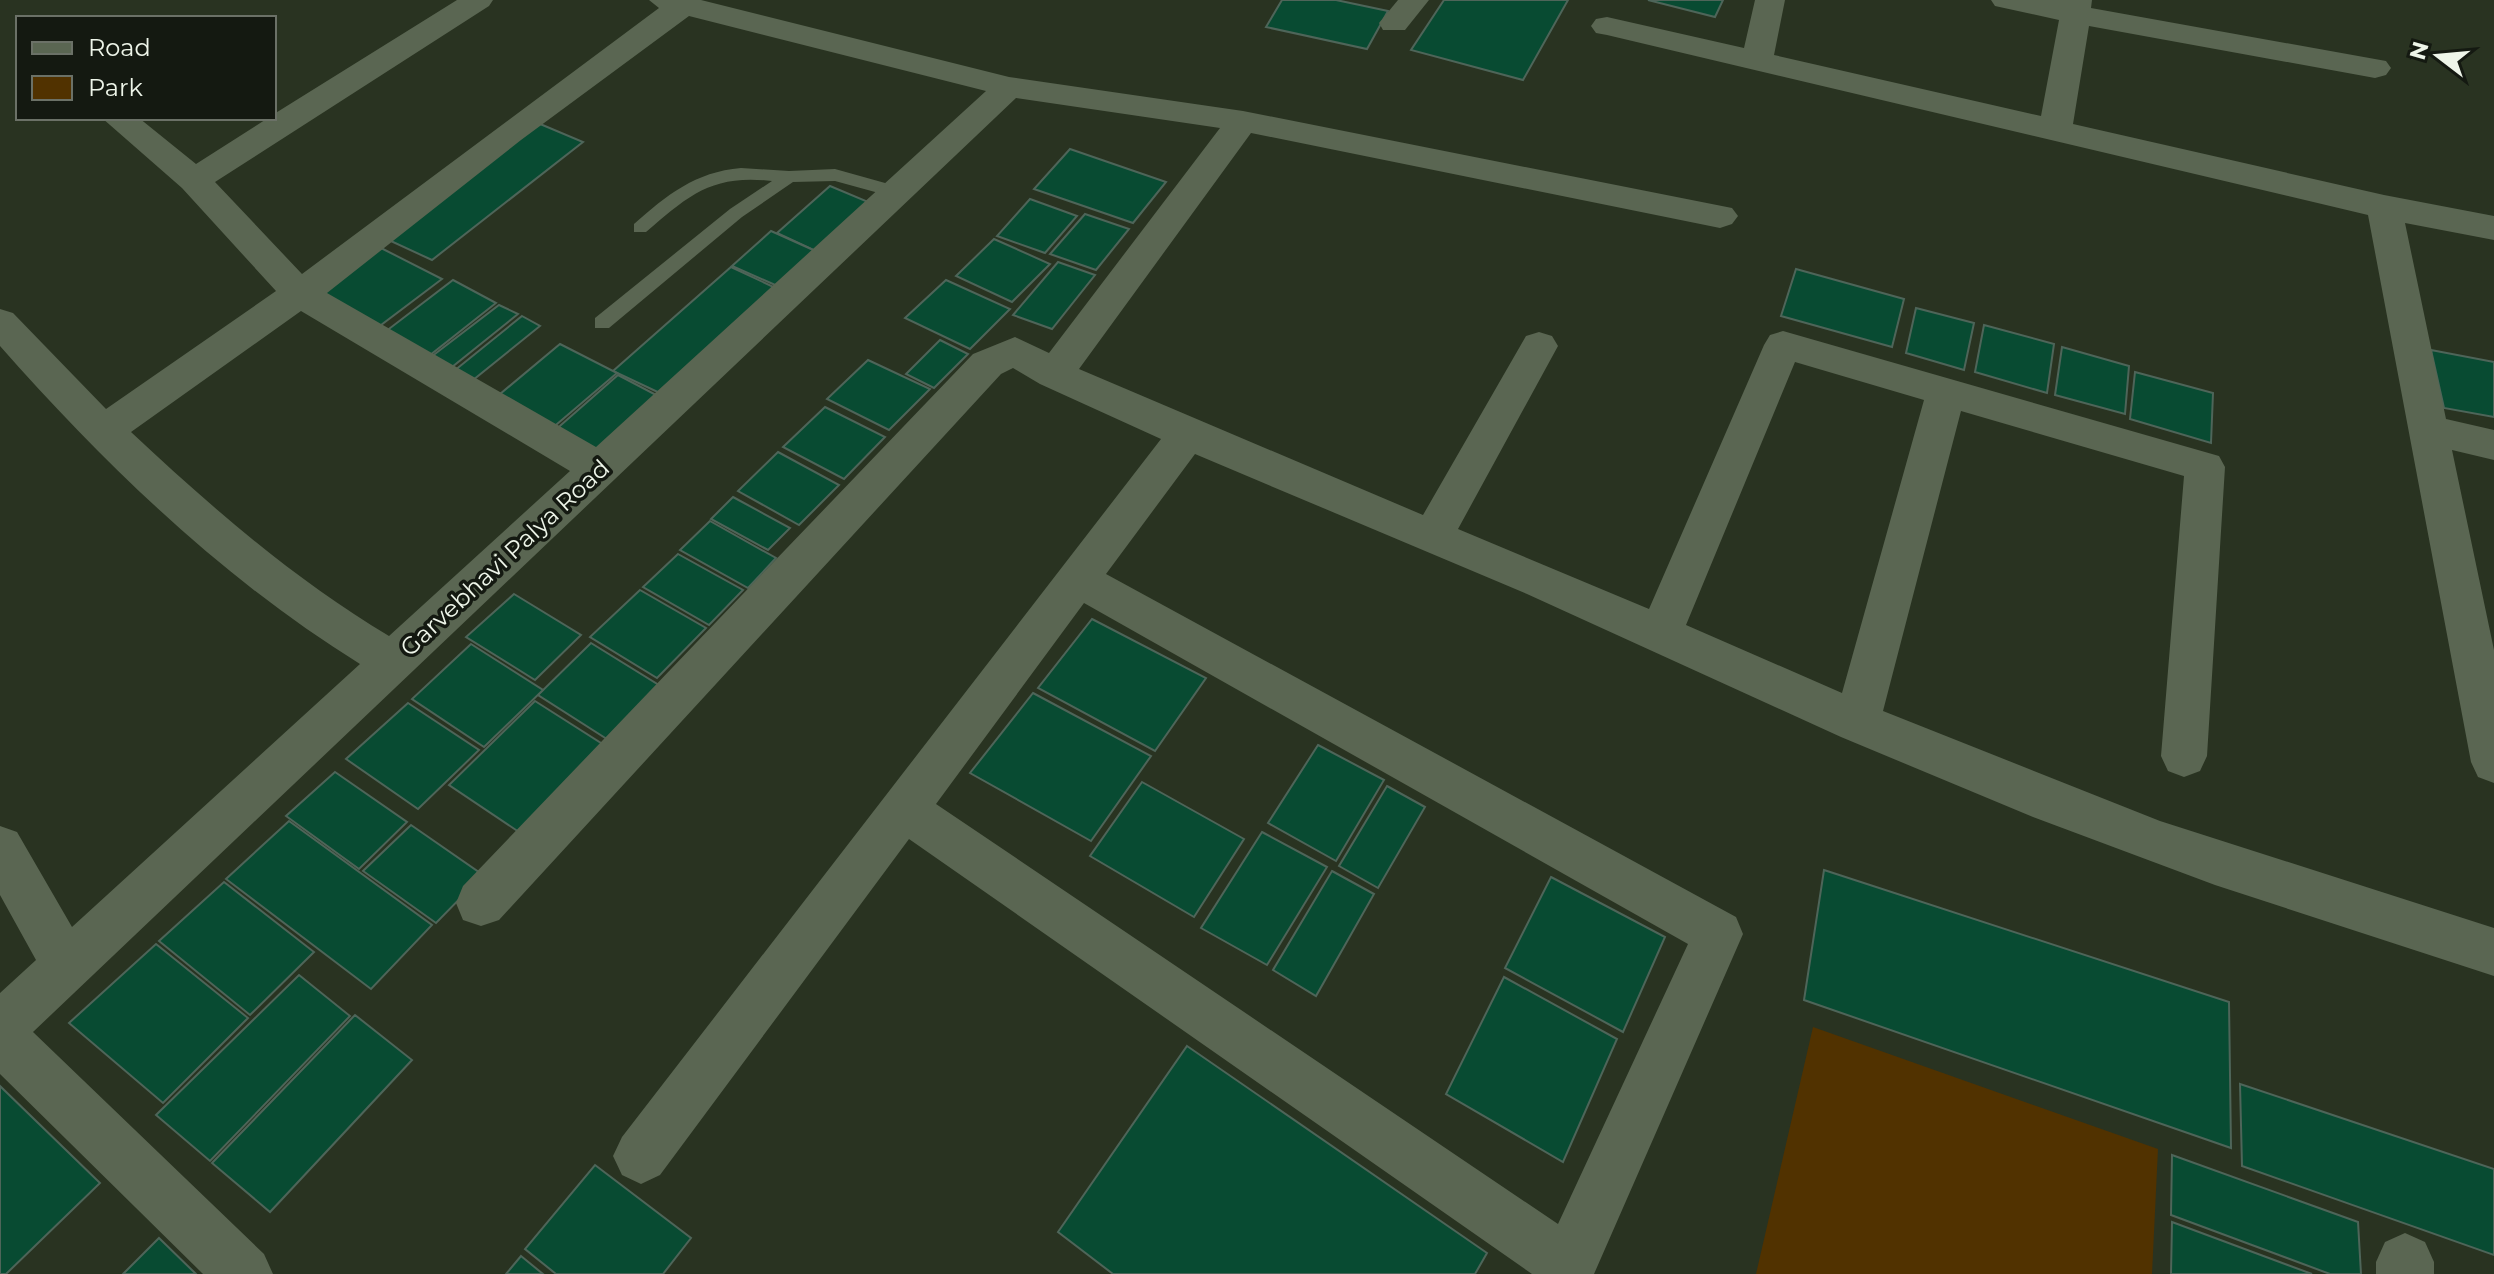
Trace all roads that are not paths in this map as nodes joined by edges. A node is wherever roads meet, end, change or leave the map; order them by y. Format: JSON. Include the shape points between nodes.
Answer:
{"nodes":[{"id":1,"x":478,"y":0,"type":"edge"},
{"id":2,"x":1770,"y":0,"type":"edge"},
{"id":3,"x":2006,"y":0,"type":"edge"},
{"id":4,"x":673,"y":3,"type":"edge"},
{"id":5,"x":2076,"y":7,"type":"edge"},
{"id":6,"x":1607,"y":26,"type":"dead end"},
{"id":7,"x":1757,"y":61,"type":"junction"},
{"id":8,"x":2375,"y":68,"type":"dead end"},
{"id":9,"x":1009,"y":87,"type":"junction"},
{"id":10,"x":120,"y":120,"type":"edge"},
{"id":11,"x":1243,"y":121,"type":"junction"},
{"id":12,"x":2055,"y":130,"type":"junction"},
{"id":13,"x":789,"y":177,"type":"junction"},
{"id":14,"x":194,"y":180,"type":"junction"},
{"id":15,"x":897,"y":192,"type":"junction"},
{"id":16,"x":2384,"y":207,"type":"junction"},
{"id":17,"x":1720,"y":216,"type":"dead end"},
{"id":18,"x":640,"y":228,"type":"dead end"},
{"id":19,"x":2494,"y":228,"type":"edge"},
{"id":20,"x":300,"y":294,"type":"junction"},
{"id":21,"x":0,"y":322,"type":"edge"},
{"id":22,"x":602,"y":323,"type":"dead end"},
{"id":23,"x":1539,"y":346,"type":"dead end"},
{"id":24,"x":1054,"y":374,"type":"junction"},
{"id":25,"x":1946,"y":392,"type":"junction"},
{"id":26,"x":105,"y":430,"type":"junction"},
{"id":27,"x":2429,"y":430,"type":"junction"},
{"id":28,"x":1186,"y":436,"type":"junction"},
{"id":29,"x":2494,"y":445,"type":"edge"},
{"id":30,"x":600,"y":469,"type":"junction"},
{"id":31,"x":1432,"y":537,"type":"junction"},
{"id":32,"x":1078,"y":579,"type":"junction"},
{"id":33,"x":1660,"y":635,"type":"junction"},
{"id":34,"x":394,"y":662,"type":"junction"},
{"id":35,"x":1857,"y":723,"type":"junction"},
{"id":36,"x":2184,"y":756,"type":"dead end"},
{"id":37,"x":2494,"y":762,"type":"edge"},
{"id":38,"x":903,"y":808,"type":"junction"},
{"id":39,"x":0,"y":848,"type":"edge"},
{"id":40,"x":481,"y":903,"type":"dead end"},
{"id":41,"x":2494,"y":952,"type":"edge"},
{"id":42,"x":67,"y":966,"type":"junction"},
{"id":43,"x":0,"y":1028,"type":"edge"},
{"id":44,"x":0,"y":1037,"type":"edge"},
{"id":45,"x":641,"y":1156,"type":"dead end"},
{"id":46,"x":1567,"y":1270,"type":"edge"},
{"id":47,"x":244,"y":1274,"type":"edge"}],
"edges":[{"from":1,"to":14,"type":"street"},
{"from":2,"to":7,"type":"street"},
{"from":3,"to":5,"type":"street"},
{"from":4,"to":9,"type":"street"},
{"from":4,"to":20,"type":"street"},
{"from":5,"to":8,"type":"street"},
{"from":5,"to":12,"type":"street"},
{"from":6,"to":7,"type":"street"},
{"from":7,"to":12,"type":"street"},
{"from":9,"to":11,"type":"street"},
{"from":9,"to":15,"type":"street","name":"Garvebhavi Palya Road"},
{"from":10,"to":14,"type":"street"},
{"from":11,"to":17,"type":"street"},
{"from":11,"to":24,"type":"street"},
{"from":12,"to":16,"type":"street"},
{"from":13,"to":15,"type":"lane","via":[[835,175]]},
{"from":13,"to":18,"type":"lane","via":[[738,171],[713,176],[683,191]]},
{"from":13,"to":22,"type":"lane","via":[[736,213]]},
{"from":14,"to":20,"type":"street"},
{"from":15,"to":30,"type":"street","name":"Garvebhavi Palya Road"},
{"from":16,"to":19,"type":"street"},
{"from":16,"to":27,"type":"street"},
{"from":20,"to":26,"type":"street"},
{"from":20,"to":30,"type":"street"},
{"from":21,"to":26,"type":"street"},
{"from":23,"to":31,"type":"street"},
{"from":24,"to":28,"type":"street"},
{"from":24,"to":40,"type":"street","via":[[1015,351],[987,364]]},
{"from":25,"to":33,"type":"street","via":[[1783,345]]},
{"from":25,"to":35,"type":"street"},
{"from":25,"to":36,"type":"street","via":[[2205,467]]},
{"from":26,"to":34,"type":"street","via":[[312,611]]},
{"from":27,"to":29,"type":"street"},
{"from":27,"to":37,"type":"street"},
{"from":28,"to":31,"type":"street"},
{"from":28,"to":32,"type":"street"},
{"from":30,"to":34,"type":"street","name":"Garvebhavi Palya Road"},
{"from":31,"to":33,"type":"street"},
{"from":32,"to":38,"type":"street"},
{"from":32,"to":46,"type":"street","via":[[1718,934]]},
{"from":33,"to":35,"type":"street"},
{"from":34,"to":42,"type":"street","name":"Garvebhavi Palya Road"},
{"from":35,"to":41,"type":"street","via":[[2177,849]]},
{"from":38,"to":45,"type":"street"},
{"from":38,"to":46,"type":"street"},
{"from":39,"to":42,"type":"street"},
{"from":42,"to":43,"type":"street","name":"Garvebhavi Palya Road"},
{"from":44,"to":47,"type":"street"}]}
